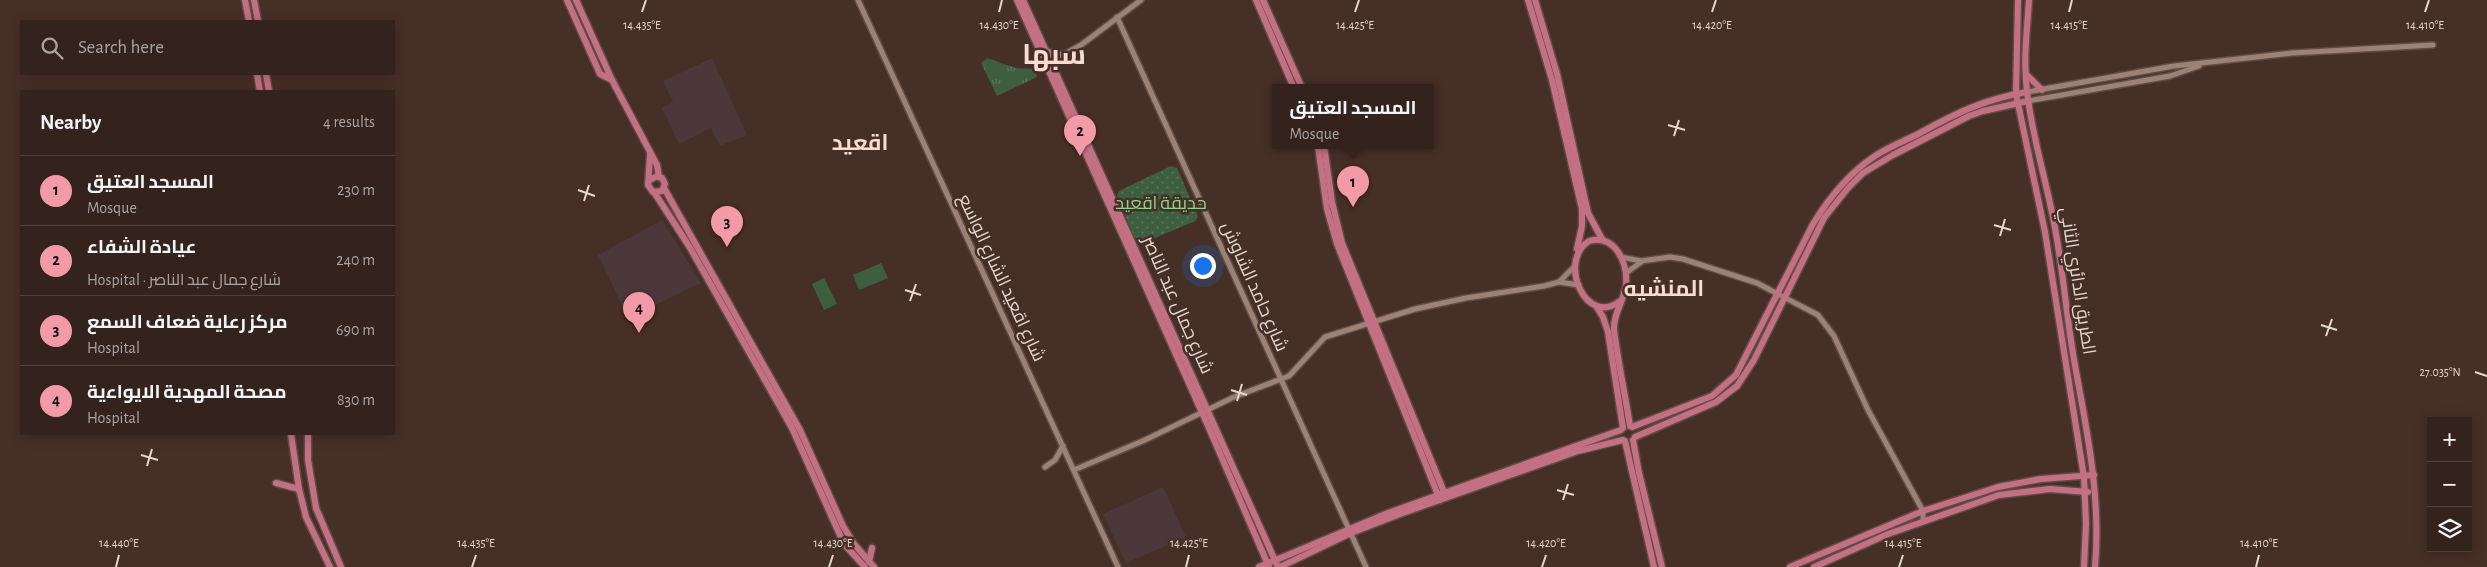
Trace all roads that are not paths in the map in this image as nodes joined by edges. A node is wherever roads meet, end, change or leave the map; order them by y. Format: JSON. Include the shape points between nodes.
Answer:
{"nodes":[{"id":1,"x":245,"y":0,"type":"edge"},
{"id":2,"x":254,"y":0,"type":"edge"},
{"id":3,"x":567,"y":0,"type":"edge"},
{"id":4,"x":576,"y":0,"type":"edge"},
{"id":5,"x":858,"y":0,"type":"edge"},
{"id":6,"x":1017,"y":0,"type":"edge"},
{"id":7,"x":1023,"y":0,"type":"edge"},
{"id":8,"x":1141,"y":0,"type":"edge"},
{"id":9,"x":1256,"y":0,"type":"edge"},
{"id":10,"x":1263,"y":0,"type":"edge"},
{"id":11,"x":1528,"y":0,"type":"edge"},
{"id":12,"x":1535,"y":0,"type":"edge"},
{"id":13,"x":2018,"y":0,"type":"edge"},
{"id":14,"x":2029,"y":0,"type":"edge"},
{"id":15,"x":1117,"y":17,"type":"junction"},
{"id":16,"x":249,"y":20,"type":"edge"},
{"id":17,"x":258,"y":20,"type":"edge"},
{"id":18,"x":2433,"y":45,"type":"dead end"},
{"id":19,"x":1046,"y":51,"type":"junction"},
{"id":20,"x":1063,"y":55,"type":"junction"},
{"id":21,"x":1049,"y":64,"type":"junction"},
{"id":22,"x":2204,"y":64,"type":"junction"},
{"id":23,"x":2026,"y":74,"type":"junction"},
{"id":24,"x":258,"y":75,"type":"edge"},
{"id":25,"x":266,"y":75,"type":"edge"},
{"id":26,"x":612,"y":80,"type":"junction"},
{"id":27,"x":1292,"y":84,"type":"edge"},
{"id":28,"x":1300,"y":84,"type":"edge"},
{"id":29,"x":260,"y":90,"type":"edge"},
{"id":30,"x":269,"y":90,"type":"edge"},
{"id":31,"x":2042,"y":90,"type":"junction"},
{"id":32,"x":2027,"y":92,"type":"junction"},
{"id":33,"x":2016,"y":94,"type":"junction"},
{"id":34,"x":2028,"y":101,"type":"junction"},
{"id":35,"x":2017,"y":103,"type":"junction"},
{"id":36,"x":1318,"y":149,"type":"edge"},
{"id":37,"x":1324,"y":149,"type":"edge"},
{"id":38,"x":650,"y":154,"type":"junction"},
{"id":39,"x":659,"y":177,"type":"junction"},
{"id":40,"x":650,"y":180,"type":"junction"},
{"id":41,"x":664,"y":188,"type":"junction"},
{"id":42,"x":654,"y":192,"type":"junction"},
{"id":43,"x":1602,"y":239,"type":"junction"},
{"id":44,"x":1576,"y":253,"type":"junction"},
{"id":45,"x":1621,"y":257,"type":"junction"},
{"id":46,"x":1641,"y":262,"type":"junction"},
{"id":47,"x":1575,"y":266,"type":"junction"},
{"id":48,"x":1626,"y":273,"type":"junction"},
{"id":49,"x":1559,"y":282,"type":"junction"},
{"id":50,"x":1579,"y":285,"type":"junction"},
{"id":51,"x":1778,"y":292,"type":"junction"},
{"id":52,"x":1785,"y":296,"type":"junction"},
{"id":53,"x":1620,"y":301,"type":"junction"},
{"id":54,"x":1596,"y":306,"type":"junction"},
{"id":55,"x":1371,"y":322,"type":"junction"},
{"id":56,"x":1281,"y":380,"type":"junction"},
{"id":57,"x":1205,"y":412,"type":"junction"},
{"id":58,"x":1626,"y":428,"type":"junction"},
{"id":59,"x":291,"y":435,"type":"edge"},
{"id":60,"x":308,"y":435,"type":"edge"},
{"id":61,"x":1634,"y":439,"type":"junction"},
{"id":62,"x":1624,"y":440,"type":"junction"},
{"id":63,"x":1064,"y":446,"type":"junction"},
{"id":64,"x":1045,"y":468,"type":"dead end"},
{"id":65,"x":1074,"y":470,"type":"junction"},
{"id":66,"x":2094,"y":475,"type":"junction"},
{"id":67,"x":2084,"y":477,"type":"junction"},
{"id":68,"x":276,"y":483,"type":"dead end"},
{"id":69,"x":299,"y":489,"type":"junction"},
{"id":70,"x":2085,"y":492,"type":"junction"},
{"id":71,"x":2095,"y":492,"type":"junction"},
{"id":72,"x":1442,"y":496,"type":"junction"},
{"id":73,"x":1923,"y":511,"type":"junction"},
{"id":74,"x":1923,"y":521,"type":"junction"},
{"id":75,"x":1350,"y":530,"type":"junction"},
{"id":76,"x":872,"y":548,"type":"dead end"},
{"id":77,"x":1275,"y":560,"type":"junction"},
{"id":78,"x":869,"y":565,"type":"edge"},
{"id":79,"x":1268,"y":565,"type":"edge"},
{"id":80,"x":330,"y":567,"type":"edge"},
{"id":81,"x":342,"y":567,"type":"edge"},
{"id":82,"x":1118,"y":567,"type":"edge"},
{"id":83,"x":1259,"y":567,"type":"edge"},
{"id":84,"x":1279,"y":567,"type":"edge"},
{"id":85,"x":1366,"y":567,"type":"edge"},
{"id":86,"x":1654,"y":567,"type":"edge"},
{"id":87,"x":1662,"y":567,"type":"edge"},
{"id":88,"x":1790,"y":567,"type":"edge"},
{"id":89,"x":1814,"y":567,"type":"edge"},
{"id":90,"x":2084,"y":567,"type":"edge"},
{"id":91,"x":2096,"y":567,"type":"edge"}],
"edges":[{"from":1,"to":16,"type":"main road"},
{"from":2,"to":17,"type":"main road"},
{"from":3,"to":26,"type":"main road","via":[[600,74]]},
{"from":4,"to":26,"type":"main road"},
{"from":5,"to":63,"type":"street","name":"شارع اقعيد الشارع الواسع"},
{"from":6,"to":21,"type":"main road","name":"شارع جمال عبد الناصر"},
{"from":7,"to":19,"type":"main road","name":"شارع جمال عبد الناصر"},
{"from":8,"to":15,"type":"street"},
{"from":9,"to":27,"type":"main road"},
{"from":10,"to":28,"type":"main road"},
{"from":11,"to":44,"type":"main road","via":[[1552,80],[1582,209]]},
{"from":12,"to":43,"type":"main road","via":[[1557,74],[1588,213]]},
{"from":13,"to":33,"type":"main road","name":"الطريق الدائري الثاني"},
{"from":14,"to":23,"type":"main road","name":"الطريق الدائري الثاني"},
{"from":15,"to":20,"type":"street"},
{"from":15,"to":56,"type":"street","name":"شارع حامد الشاوش"},
{"from":18,"to":22,"type":"street","via":[[2292,53]]},
{"from":19,"to":20,"type":"street"},
{"from":19,"to":21,"type":"main road","name":"شارع جمال عبد الناصر"},
{"from":20,"to":21,"type":"street"},
{"from":21,"to":57,"type":"main road","name":"شارع جمال عبد الناصر"},
{"from":22,"to":31,"type":"street","via":[[2162,68]]},
{"from":22,"to":34,"type":"street","via":[[2170,76]]},
{"from":23,"to":31,"type":"main road"},
{"from":23,"to":32,"type":"main road","name":"الطريق الدائري الثاني"},
{"from":24,"to":29,"type":"main road"},
{"from":25,"to":30,"type":"main road"},
{"from":26,"to":38,"type":"main road"},
{"from":31,"to":32,"type":"street"},
{"from":32,"to":33,"type":"main road"},
{"from":32,"to":34,"type":"main road","name":"الطريق الدائري الثاني"},
{"from":33,"to":35,"type":"main road","name":"الطريق الدائري الثاني"},
{"from":33,"to":51,"type":"main road","via":[[1956,113],[1875,155],[1852,174],[1823,208]]},
{"from":34,"to":35,"type":"main road"},
{"from":34,"to":66,"type":"main road","name":"الطريق الدائري الثاني","via":[[2055,229]]},
{"from":35,"to":52,"type":"main road","via":[[1969,116],[1864,173],[1824,218]]},
{"from":35,"to":67,"type":"main road","name":"الطريق الدائري الثاني","via":[[2045,232]]},
{"from":36,"to":55,"type":"main road","via":[[1327,209],[1339,250]]},
{"from":37,"to":55,"type":"main road","via":[[1336,222]]},
{"from":38,"to":39,"type":"main road","via":[[657,165]]},
{"from":38,"to":40,"type":"main road"},
{"from":39,"to":40,"type":"main road"},
{"from":39,"to":41,"type":"main road","via":[[664,181]]},
{"from":40,"to":42,"type":"main road","via":[[649,188]]},
{"from":41,"to":42,"type":"main road"},
{"from":41,"to":78,"type":"main road","via":[[800,430],[848,534]]},
{"from":42,"to":78,"type":"main road","via":[[693,253],[792,428],[844,544]]},
{"from":43,"to":44,"type":"main road","via":[[1589,240]]},
{"from":43,"to":45,"type":"main road","via":[[1614,246]]},
{"from":44,"to":47,"type":"main road"},
{"from":45,"to":46,"type":"street"},
{"from":45,"to":48,"type":"main road"},
{"from":46,"to":48,"type":"street"},
{"from":46,"to":51,"type":"street","via":[[1677,258]]},
{"from":47,"to":49,"type":"street"},
{"from":47,"to":50,"type":"main road"},
{"from":48,"to":53,"type":"main road","via":[[1626,288]]},
{"from":49,"to":50,"type":"street"},
{"from":49,"to":55,"type":"street","via":[[1466,298]]},
{"from":50,"to":54,"type":"main road","via":[[1588,302]]},
{"from":51,"to":52,"type":"street"},
{"from":51,"to":58,"type":"main road","via":[[1742,366],[1729,383],[1704,400]]},
{"from":52,"to":61,"type":"main road","via":[[1748,371],[1731,392]]},
{"from":52,"to":73,"type":"street","via":[[1818,315],[1834,336],[1868,410]]},
{"from":53,"to":54,"type":"main road","via":[[1608,307]]},
{"from":53,"to":58,"type":"main road","via":[[1614,330]]},
{"from":54,"to":58,"type":"main road","via":[[1608,332]]},
{"from":55,"to":56,"type":"street","via":[[1326,337],[1294,373]]},
{"from":55,"to":72,"type":"main road"},
{"from":56,"to":57,"type":"street","via":[[1234,397]]},
{"from":56,"to":75,"type":"street","name":"شارع حامد الشاوش"},
{"from":57,"to":65,"type":"street"},
{"from":57,"to":77,"type":"main road","name":"شارع جمال عبد الناصر"},
{"from":57,"to":79,"type":"main road","name":"شارع جمال عبد الناصر"},
{"from":58,"to":61,"type":"main road","via":[[1636,431]]},
{"from":58,"to":62,"type":"main road"},
{"from":58,"to":72,"type":"main road"},
{"from":59,"to":69,"type":"main road"},
{"from":60,"to":81,"type":"main road","via":[[308,460],[316,508]]},
{"from":61,"to":62,"type":"main road"},
{"from":61,"to":87,"type":"main road"},
{"from":62,"to":72,"type":"main road","via":[[1578,450]]},
{"from":62,"to":86,"type":"main road"},
{"from":63,"to":64,"type":"street"},
{"from":63,"to":65,"type":"street","name":"شارع اقعيد الشارع الواسع"},
{"from":65,"to":82,"type":"street","name":"شارع اقعيد الشارع الواسع"},
{"from":66,"to":67,"type":"main road"},
{"from":66,"to":71,"type":"main road","name":"الطريق الدائري الثاني"},
{"from":67,"to":70,"type":"main road","name":"الطريق الدائري الثاني"},
{"from":67,"to":73,"type":"main road","via":[[2041,479],[1998,487]]},
{"from":68,"to":69,"type":"main road"},
{"from":69,"to":80,"type":"main road","via":[[306,517]]},
{"from":70,"to":71,"type":"main road"},
{"from":70,"to":74,"type":"main road","via":[[2020,491]]},
{"from":70,"to":90,"type":"main road","name":"الطريق الدائري الثاني"},
{"from":71,"to":91,"type":"main road","name":"الطريق الدائري الثاني"},
{"from":72,"to":75,"type":"main road"},
{"from":73,"to":74,"type":"street"},
{"from":73,"to":88,"type":"main road"},
{"from":74,"to":89,"type":"main road"},
{"from":75,"to":77,"type":"main road"},
{"from":75,"to":84,"type":"main road"},
{"from":75,"to":85,"type":"street","name":"شارع حامد الشاوش"},
{"from":76,"to":78,"type":"main road"},
{"from":77,"to":79,"type":"main road"},
{"from":77,"to":84,"type":"main road","name":"شارع جمال عبد الناصر"},
{"from":79,"to":83,"type":"main road"}]}
